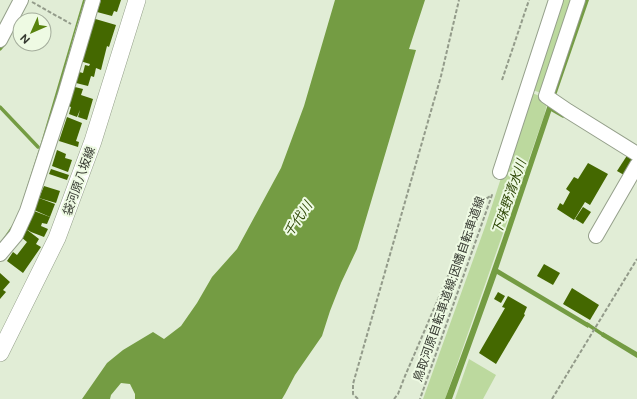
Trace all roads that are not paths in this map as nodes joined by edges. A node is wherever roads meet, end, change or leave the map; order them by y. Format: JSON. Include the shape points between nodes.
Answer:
{"nodes":[{"id":1,"x":21,"y":0,"type":"edge"},
{"id":2,"x":93,"y":0,"type":"edge"},
{"id":3,"x":137,"y":0,"type":"edge"},
{"id":4,"x":556,"y":0,"type":"edge"},
{"id":5,"x":578,"y":0,"type":"edge"},
{"id":6,"x":0,"y":40,"type":"edge"},
{"id":7,"x":637,"y":154,"type":"edge"},
{"id":8,"x":637,"y":165,"type":"edge"},
{"id":9,"x":500,"y":172,"type":"dead end"},
{"id":10,"x":596,"y":236,"type":"dead end"},
{"id":11,"x":0,"y":254,"type":"edge"},
{"id":12,"x":0,"y":353,"type":"edge"}],
"edges":[{"from":1,"to":6,"type":"street"},
{"from":2,"to":11,"type":"street","via":[[27,212],[16,235]]},
{"from":3,"to":12,"type":"main road","name":"袋河原八坂線","via":[[93,141],[57,238]]},
{"from":4,"to":9,"type":"street"},
{"from":5,"to":7,"type":"street","via":[[546,96]]},
{"from":8,"to":10,"type":"street"}]}
